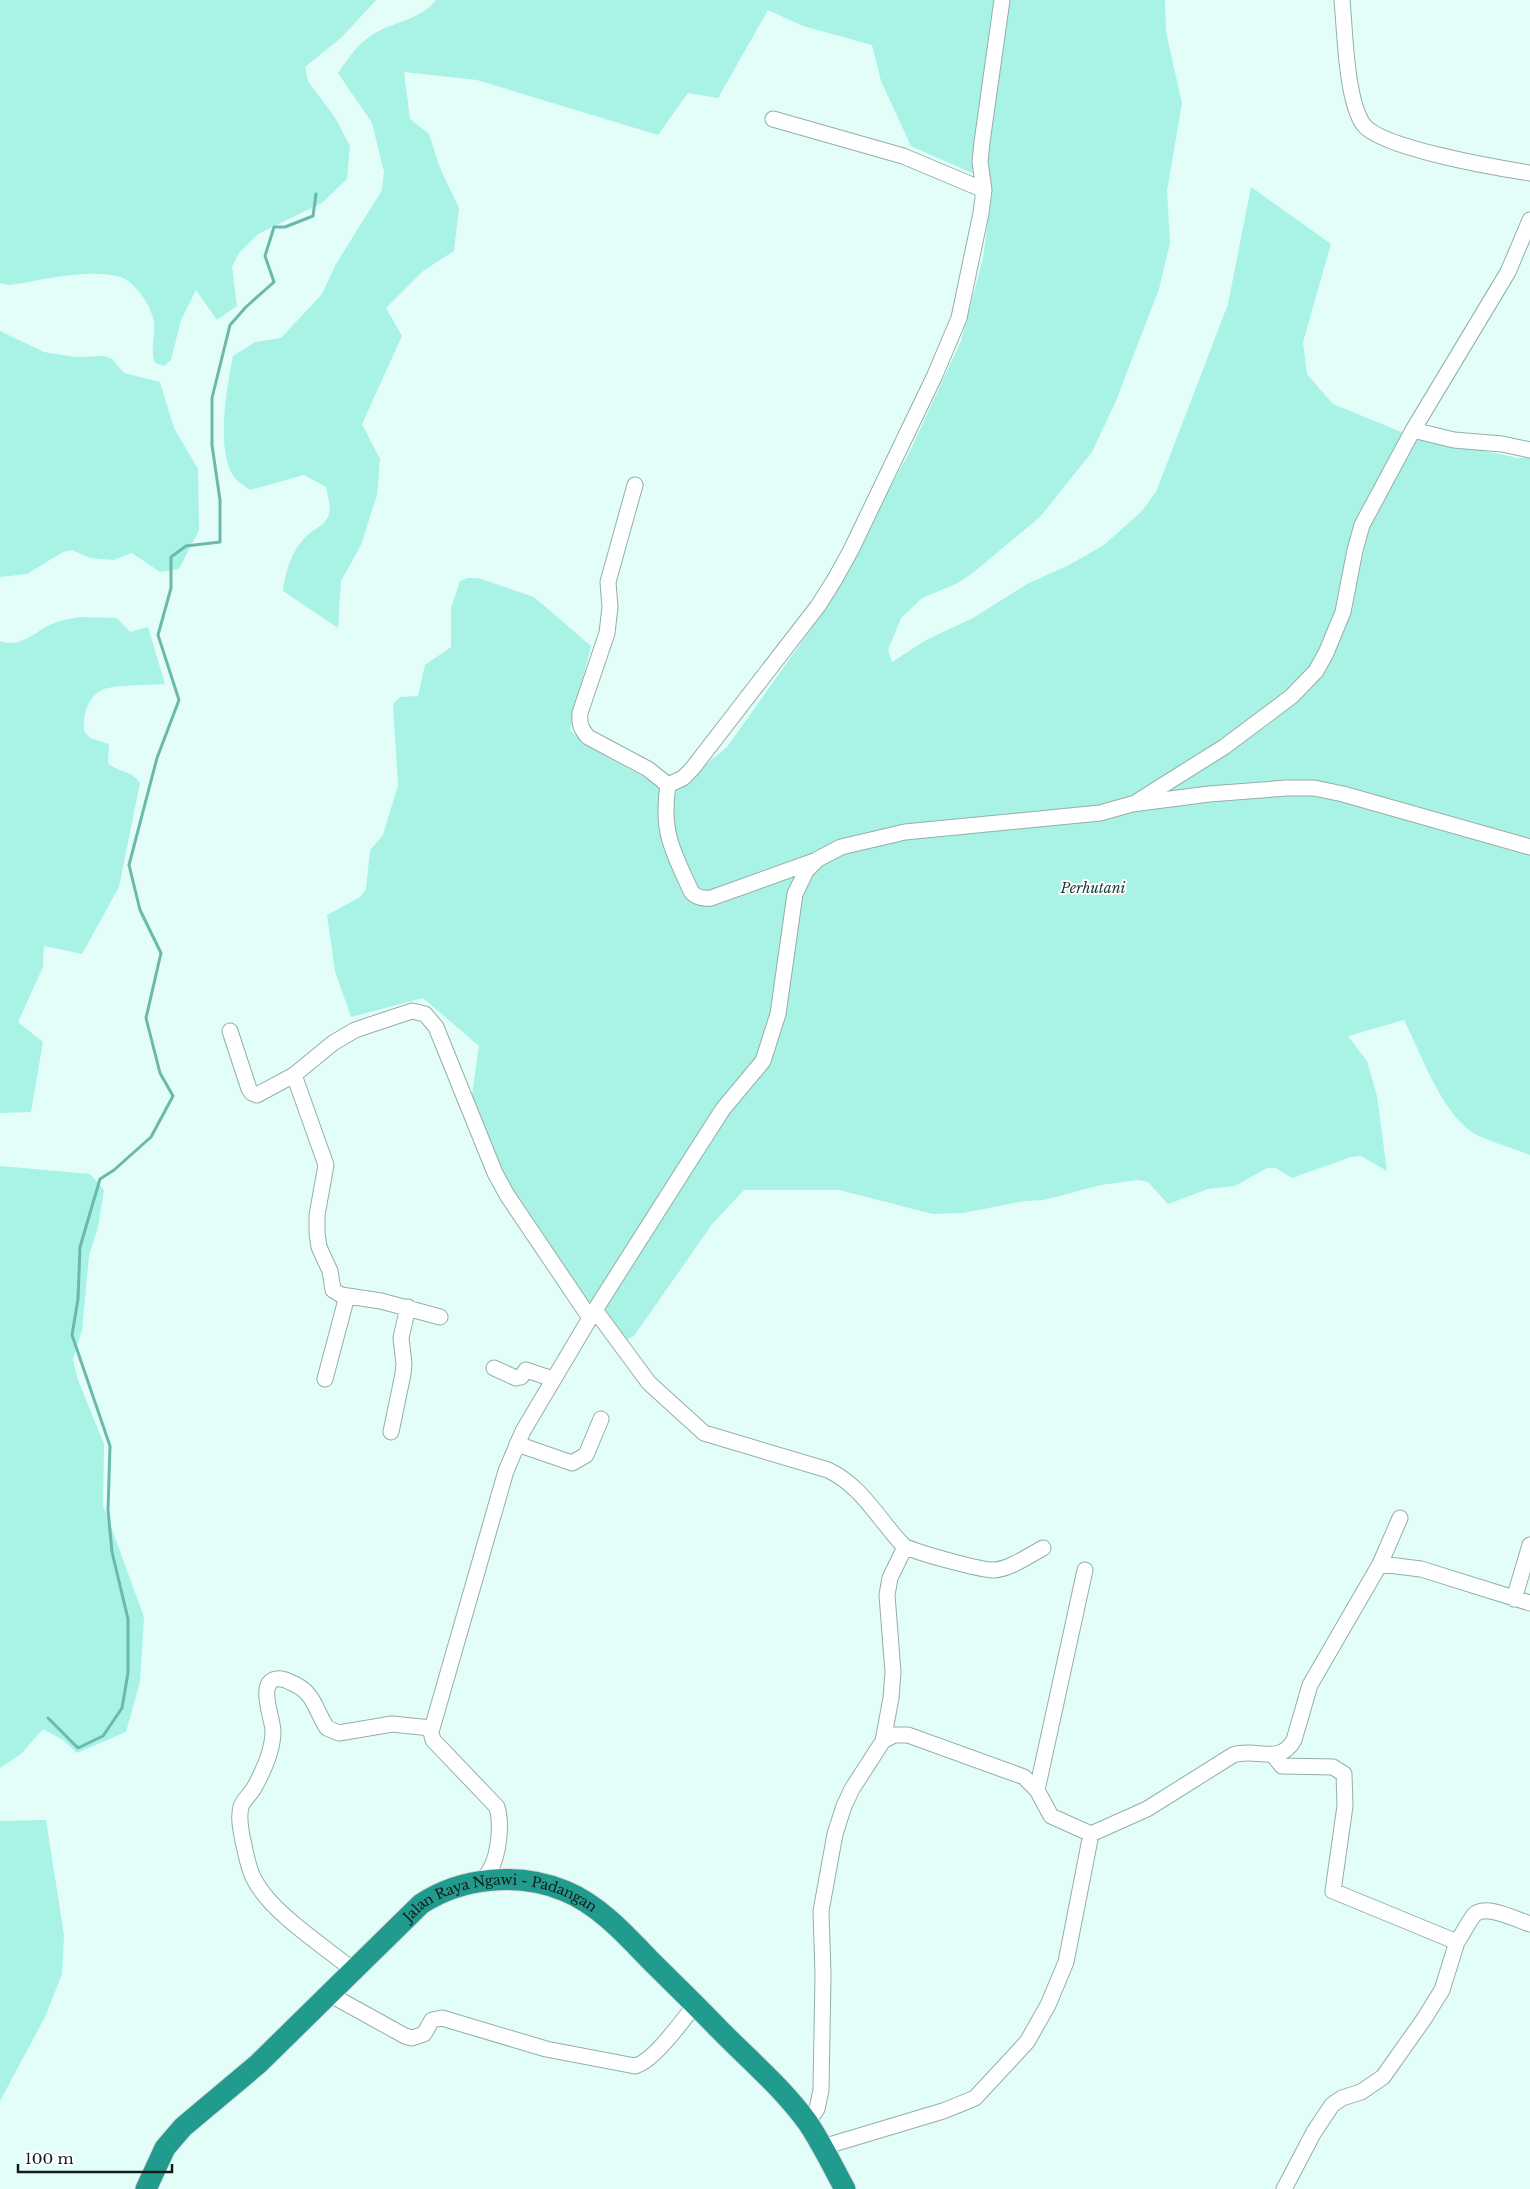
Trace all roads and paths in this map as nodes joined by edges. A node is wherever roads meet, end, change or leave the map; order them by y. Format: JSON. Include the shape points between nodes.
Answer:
{"nodes":[{"id":1,"x":1002,"y":0,"type":"edge"},
{"id":2,"x":1342,"y":0,"type":"edge"},
{"id":3,"x":773,"y":119,"type":"dead end"},
{"id":4,"x":1530,"y":173,"type":"edge"},
{"id":5,"x":984,"y":190,"type":"junction"},
{"id":6,"x":1530,"y":220,"type":"edge"},
{"id":7,"x":1413,"y":430,"type":"junction"},
{"id":8,"x":1530,"y":450,"type":"edge"},
{"id":9,"x":636,"y":485,"type":"dead end"},
{"id":10,"x":668,"y":785,"type":"junction"},
{"id":11,"x":1132,"y":804,"type":"junction"},
{"id":12,"x":1530,"y":847,"type":"edge"},
{"id":13,"x":818,"y":859,"type":"junction"},
{"id":14,"x":230,"y":1031,"type":"dead end"},
{"id":15,"x":294,"y":1075,"type":"junction"},
{"id":16,"x":347,"y":1296,"type":"junction"},
{"id":17,"x":408,"y":1307,"type":"junction"},
{"id":18,"x":593,"y":1314,"type":"junction"},
{"id":19,"x":440,"y":1317,"type":"dead end"},
{"id":20,"x":494,"y":1368,"type":"dead end"},
{"id":21,"x":325,"y":1379,"type":"dead end"},
{"id":22,"x":553,"y":1379,"type":"junction"},
{"id":23,"x":601,"y":1419,"type":"dead end"},
{"id":24,"x":391,"y":1432,"type":"dead end"},
{"id":25,"x":517,"y":1444,"type":"junction"},
{"id":26,"x":1400,"y":1518,"type":"dead end"},
{"id":27,"x":1530,"y":1545,"type":"edge"},
{"id":28,"x":905,"y":1547,"type":"junction"},
{"id":29,"x":1043,"y":1548,"type":"dead end"},
{"id":30,"x":1380,"y":1564,"type":"junction"},
{"id":31,"x":1085,"y":1570,"type":"dead end"},
{"id":32,"x":1514,"y":1599,"type":"junction"},
{"id":33,"x":1530,"y":1603,"type":"edge"},
{"id":34,"x":431,"y":1728,"type":"junction"},
{"id":35,"x":883,"y":1741,"type":"junction"},
{"id":36,"x":1272,"y":1755,"type":"junction"},
{"id":37,"x":1037,"y":1790,"type":"junction"},
{"id":38,"x":1091,"y":1834,"type":"junction"},
{"id":39,"x":480,"y":1882,"type":"junction"},
{"id":40,"x":1530,"y":1924,"type":"edge"},
{"id":41,"x":1457,"y":1942,"type":"junction"},
{"id":42,"x":353,"y":1970,"type":"junction"},
{"id":43,"x":329,"y":1994,"type":"junction"},
{"id":44,"x":695,"y":2005,"type":"junction"},
{"id":45,"x":808,"y":2123,"type":"junction"},
{"id":46,"x":823,"y":2147,"type":"junction"},
{"id":47,"x":146,"y":2189,"type":"edge"},
{"id":48,"x":845,"y":2189,"type":"edge"},
{"id":49,"x":1284,"y":2189,"type":"edge"}],
"edges":[{"from":1,"to":5,"type":"street","via":[[980,162]]},
{"from":2,"to":4,"type":"street","via":[[1348,71],[1359,116],[1368,130],[1422,151]]},
{"from":3,"to":5,"type":"street","via":[[903,156]]},
{"from":5,"to":10,"type":"street","via":[[959,318],[851,550],[818,606],[692,769]]},
{"from":6,"to":7,"type":"street","via":[[1508,272]]},
{"from":7,"to":8,"type":"street","via":[[1454,440]]},
{"from":7,"to":11,"type":"street","via":[[1362,525],[1343,612],[1326,653],[1311,677],[1292,696],[1224,748]]},
{"from":9,"to":10,"type":"street","via":[[608,582],[610,607],[606,633],[579,722],[588,737],[648,770]]},
{"from":10,"to":13,"type":"street","via":[[667,835],[695,895],[711,898]]},
{"from":11,"to":12,"type":"street","via":[[1209,794],[1314,788]]},
{"from":11,"to":13,"type":"street","via":[[1100,813],[905,832],[841,847]]},
{"from":13,"to":18,"type":"street","via":[[806,871],[795,894],[778,1014],[763,1060],[723,1110]]},
{"from":14,"to":15,"type":"street","via":[[252,1093],[257,1095]]},
{"from":15,"to":16,"type":"street","via":[[326,1165],[317,1215],[319,1247],[330,1271],[333,1290]]},
{"from":15,"to":18,"type":"street","via":[[355,1030],[412,1011],[425,1014],[436,1027],[499,1180]]},
{"from":16,"to":17,"type":"street"},
{"from":16,"to":21,"type":"street"},
{"from":17,"to":19,"type":"street"},
{"from":17,"to":24,"type":"street","via":[[401,1338],[403,1374]]},
{"from":18,"to":22,"type":"street"},
{"from":18,"to":28,"type":"street","via":[[649,1384],[696,1428],[716,1438],[840,1476]]},
{"from":20,"to":22,"type":"street","via":[[516,1378],[521,1378],[526,1370]]},
{"from":22,"to":25,"type":"street"},
{"from":23,"to":25,"type":"street","via":[[586,1455],[572,1463]]},
{"from":25,"to":34,"type":"street","via":[[503,1479]]},
{"from":26,"to":30,"type":"street"},
{"from":27,"to":32,"type":"street"},
{"from":28,"to":29,"type":"street","via":[[986,1570],[1003,1568]]},
{"from":28,"to":35,"type":"street","via":[[890,1578],[886,1595],[893,1672]]},
{"from":30,"to":32,"type":"street","via":[[1421,1568]]},
{"from":30,"to":36,"type":"street","via":[[1310,1685],[1294,1740],[1285,1751]]},
{"from":31,"to":37,"type":"street"},
{"from":32,"to":33,"type":"street"},
{"from":34,"to":39,"type":"street","via":[[433,1740],[496,1807],[499,1820],[496,1854],[489,1872]]},
{"from":34,"to":42,"type":"street","via":[[392,1724],[339,1733],[327,1728],[309,1693],[296,1684],[276,1679],[267,1686],[272,1742],[254,1788],[241,1808],[246,1855],[254,1880],[268,1899]]},
{"from":35,"to":37,"type":"street","via":[[894,1735],[908,1734],[1017,1774],[1030,1781]]},
{"from":35,"to":45,"type":"street","via":[[852,1789],[835,1834],[820,1912],[823,1975],[821,2090],[817,2109]]},
{"from":36,"to":38,"type":"street","via":[[1252,1752],[1233,1755],[1146,1809]]},
{"from":36,"to":41,"type":"street","via":[[1282,1766],[1333,1767],[1344,1774],[1345,1806],[1333,1891]]},
{"from":37,"to":38,"type":"street","via":[[1051,1816]]},
{"from":38,"to":46,"type":"street","via":[[1066,1962],[1048,2006],[1027,2042],[975,2098],[943,2111]]},
{"from":39,"to":42,"type":"highway","name":"Jalan Raya Ngawi - Padangan","via":[[449,1889],[421,1904]]},
{"from":39,"to":44,"type":"highway","name":"Jalan Raya Ngawi - Padangan","via":[[521,1880],[547,1884],[586,1902],[605,1916]]},
{"from":40,"to":41,"type":"street","via":[[1494,1912],[1480,1911]]},
{"from":41,"to":49,"type":"street","via":[[1446,1980],[1432,2008],[1383,2077],[1332,2106],[1314,2132]]},
{"from":42,"to":43,"type":"highway","name":"Jalan Raya Ngawi - Padangan"},
{"from":43,"to":44,"type":"street","via":[[412,2038],[424,2034],[432,2020],[442,2018],[546,2048],[635,2066],[653,2054]]},
{"from":43,"to":47,"type":"highway","name":"Jalan Raya Ngawi - Padangan","via":[[258,2064],[179,2132],[159,2159]]},
{"from":44,"to":45,"type":"highway","name":"Jalan Raya Ngawi - Padangan","via":[[777,2086]]},
{"from":45,"to":46,"type":"highway","name":"Jalan Raya Ngawi - Padangan"},
{"from":46,"to":48,"type":"highway","name":"Jalan Raya Ngawi - Padangan"}]}
